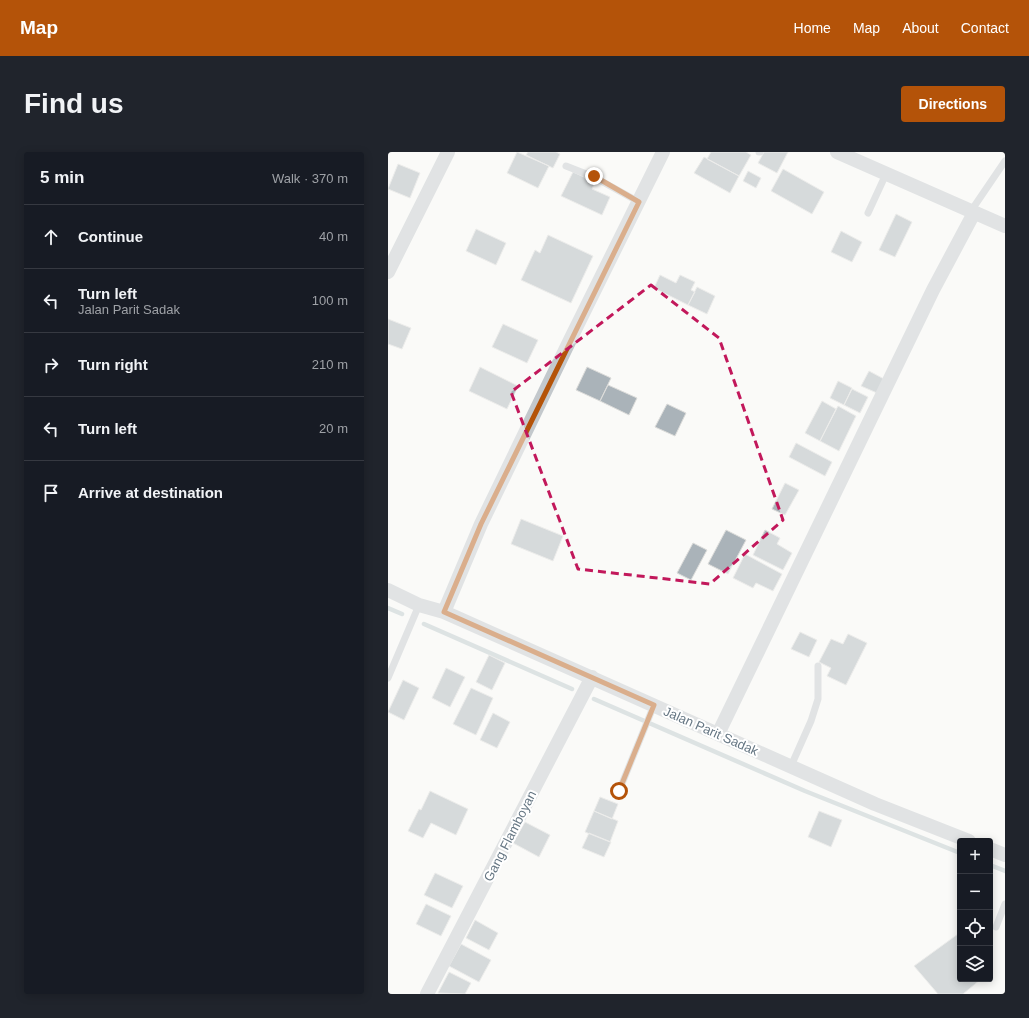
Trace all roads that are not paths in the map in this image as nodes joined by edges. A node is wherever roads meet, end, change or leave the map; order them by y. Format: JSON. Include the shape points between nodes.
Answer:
{"nodes":[{"id":1,"x":448,"y":152,"type":"edge"},
{"id":2,"x":663,"y":152,"type":"edge"},
{"id":3,"x":837,"y":152,"type":"edge"},
{"id":4,"x":1005,"y":161,"type":"edge"},
{"id":5,"x":566,"y":166,"type":"dead end"},
{"id":6,"x":886,"y":174,"type":"junction"},
{"id":7,"x":639,"y":202,"type":"junction"},
{"id":8,"x":972,"y":212,"type":"junction"},
{"id":9,"x":868,"y":213,"type":"dead end"},
{"id":10,"x":1005,"y":226,"type":"edge"},
{"id":11,"x":388,"y":272,"type":"edge"},
{"id":12,"x":388,"y":590,"type":"edge"},
{"id":13,"x":419,"y":604,"type":"junction"},
{"id":14,"x":444,"y":612,"type":"junction"},
{"id":15,"x":818,"y":666,"type":"dead end"},
{"id":16,"x":592,"y":677,"type":"junction"},
{"id":17,"x":388,"y":678,"type":"edge"},
{"id":18,"x":654,"y":708,"type":"junction"},
{"id":19,"x":718,"y":734,"type":"junction"},
{"id":20,"x":791,"y":766,"type":"junction"},
{"id":21,"x":619,"y":791,"type":"dead end"},
{"id":22,"x":961,"y":838,"type":"edge"},
{"id":23,"x":993,"y":850,"type":"edge"},
{"id":24,"x":1005,"y":855,"type":"edge"},
{"id":25,"x":1005,"y":904,"type":"edge"},
{"id":26,"x":996,"y":927,"type":"dead end"},
{"id":27,"x":427,"y":994,"type":"edge"}],
"edges":[{"from":1,"to":11,"type":"street"},
{"from":2,"to":7,"type":"street"},
{"from":3,"to":6,"type":"street"},
{"from":4,"to":8,"type":"lane"},
{"from":5,"to":7,"type":"lane","via":[[594,176]]},
{"from":6,"to":8,"type":"street"},
{"from":6,"to":9,"type":"lane"},
{"from":7,"to":14,"type":"street","via":[[481,524]]},
{"from":8,"to":10,"type":"street"},
{"from":8,"to":19,"type":"street"},
{"from":12,"to":13,"type":"street","name":"Jalan Parit Sadak"},
{"from":13,"to":14,"type":"street","name":"Jalan Parit Sadak"},
{"from":13,"to":17,"type":"lane"},
{"from":14,"to":16,"type":"street","name":"Jalan Parit Sadak"},
{"from":15,"to":20,"type":"lane","via":[[818,699]]},
{"from":16,"to":18,"type":"street","name":"Jalan Parit Sadak"},
{"from":16,"to":27,"type":"street","name":"Gang Flamboyan"},
{"from":18,"to":19,"type":"street","name":"Jalan Parit Sadak"},
{"from":18,"to":21,"type":"lane"},
{"from":19,"to":20,"type":"street","name":"Jalan Parit Sadak"},
{"from":20,"to":22,"type":"street","name":"Jalan Parit Sadak","via":[[875,804]]},
{"from":23,"to":24,"type":"street"},
{"from":25,"to":26,"type":"lane"}]}
